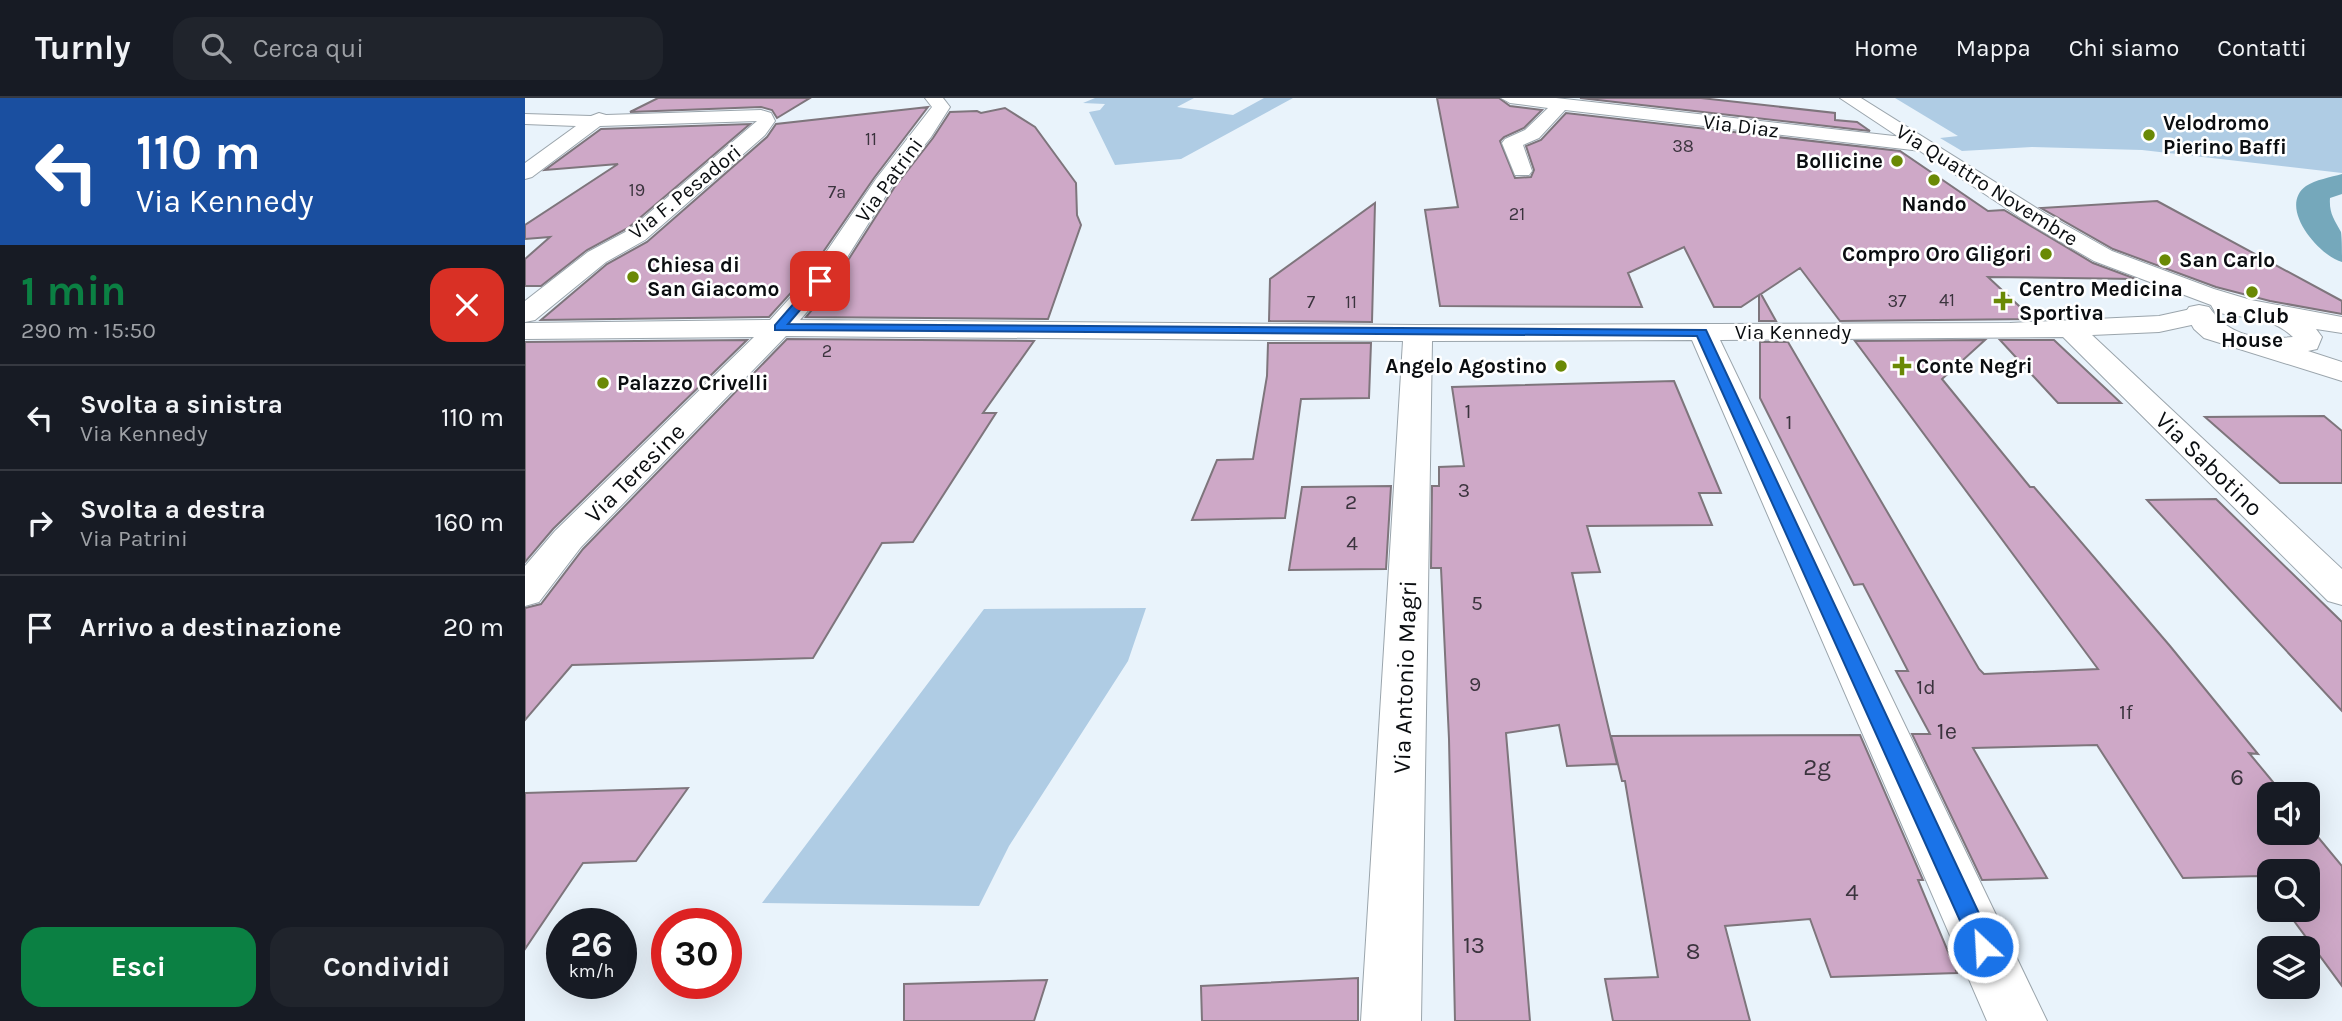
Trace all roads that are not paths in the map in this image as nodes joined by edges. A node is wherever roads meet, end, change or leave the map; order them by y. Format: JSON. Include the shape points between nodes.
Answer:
{"nodes":[{"id":1,"x":1510,"y":98,"type":"edge"},
{"id":2,"x":1849,"y":98,"type":"edge"},
{"id":3,"x":937,"y":102,"type":"edge"},
{"id":4,"x":633,"y":103,"type":"dead end"},
{"id":5,"x":1561,"y":104,"type":"junction"},
{"id":6,"x":525,"y":119,"type":"edge"},
{"id":7,"x":592,"y":121,"type":"junction"},
{"id":8,"x":1921,"y":145,"type":"junction"},
{"id":9,"x":1522,"y":171,"type":"dead end"},
{"id":10,"x":525,"y":173,"type":"edge"},
{"id":11,"x":2127,"y":267,"type":"junction"},
{"id":12,"x":2258,"y":311,"type":"junction"},
{"id":13,"x":2200,"y":314,"type":"junction"},
{"id":14,"x":2342,"y":325,"type":"edge"},
{"id":15,"x":779,"y":328,"type":"junction"},
{"id":16,"x":528,"y":330,"type":"edge"},
{"id":17,"x":2010,"y":331,"type":"junction"},
{"id":18,"x":1418,"y":332,"type":"junction"},
{"id":19,"x":1702,"y":332,"type":"junction"},
{"id":20,"x":2076,"y":336,"type":"junction"},
{"id":21,"x":2308,"y":338,"type":"junction"},
{"id":22,"x":2342,"y":339,"type":"edge"},
{"id":23,"x":2235,"y":340,"type":"junction"},
{"id":24,"x":2267,"y":347,"type":"junction"},
{"id":25,"x":2342,"y":356,"type":"edge"},
{"id":26,"x":2342,"y":372,"type":"edge"},
{"id":27,"x":2342,"y":592,"type":"edge"},
{"id":28,"x":525,"y":593,"type":"edge"},
{"id":29,"x":1391,"y":1021,"type":"edge"},
{"id":30,"x":2017,"y":1021,"type":"edge"}],
"edges":[{"from":1,"to":5,"type":"street","name":"Via Diaz"},
{"from":2,"to":8,"type":"street","name":"Via Quattro Novembre"},
{"from":3,"to":15,"type":"street","name":"Via Patrini","via":[[924,133],[883,183],[820,281]]},
{"from":4,"to":7,"type":"street"},
{"from":5,"to":8,"type":"street","name":"Via Diaz"},
{"from":5,"to":9,"type":"street","via":[[1532,134],[1512,143]]},
{"from":6,"to":7,"type":"street"},
{"from":7,"to":10,"type":"street"},
{"from":7,"to":16,"type":"street","name":"Via F. Pesadori","via":[[768,110],[758,131],[637,235],[597,257]]},
{"from":8,"to":11,"type":"street","name":"Via Quattro Novembre","via":[[2038,219]]},
{"from":11,"to":12,"type":"street","name":"Via Quattro Novembre"},
{"from":11,"to":13,"type":"street","name":"Via Quattro Novembre"},
{"from":12,"to":13,"type":"street","name":"Via Kennedy","via":[[2213,306]]},
{"from":12,"to":14,"type":"street"},
{"from":12,"to":21,"type":"street","via":[[2291,322]]},
{"from":13,"to":17,"type":"street","name":"Via Kennedy","via":[[2159,324]]},
{"from":13,"to":23,"type":"street","name":"Via Quattro Novembre","via":[[2206,326]]},
{"from":15,"to":16,"type":"street","name":"Via Kennedy"},
{"from":15,"to":18,"type":"street","name":"Via Kennedy"},
{"from":15,"to":28,"type":"street","name":"Via Teresine","via":[[568,540]]},
{"from":17,"to":19,"type":"street","name":"Via Kennedy"},
{"from":17,"to":20,"type":"street","name":"Via Kennedy"},
{"from":18,"to":19,"type":"street","name":"Via Kennedy"},
{"from":18,"to":29,"type":"street","name":"Via Antonio Magri"},
{"from":19,"to":30,"type":"street"},
{"from":20,"to":23,"type":"street","name":"Via Kennedy"},
{"from":20,"to":27,"type":"street","name":"Via Sabotino"},
{"from":21,"to":22,"type":"street"},
{"from":21,"to":24,"type":"street","via":[[2298,347]]},
{"from":21,"to":25,"type":"street"},
{"from":23,"to":24,"type":"street"},
{"from":24,"to":26,"type":"street"}]}
